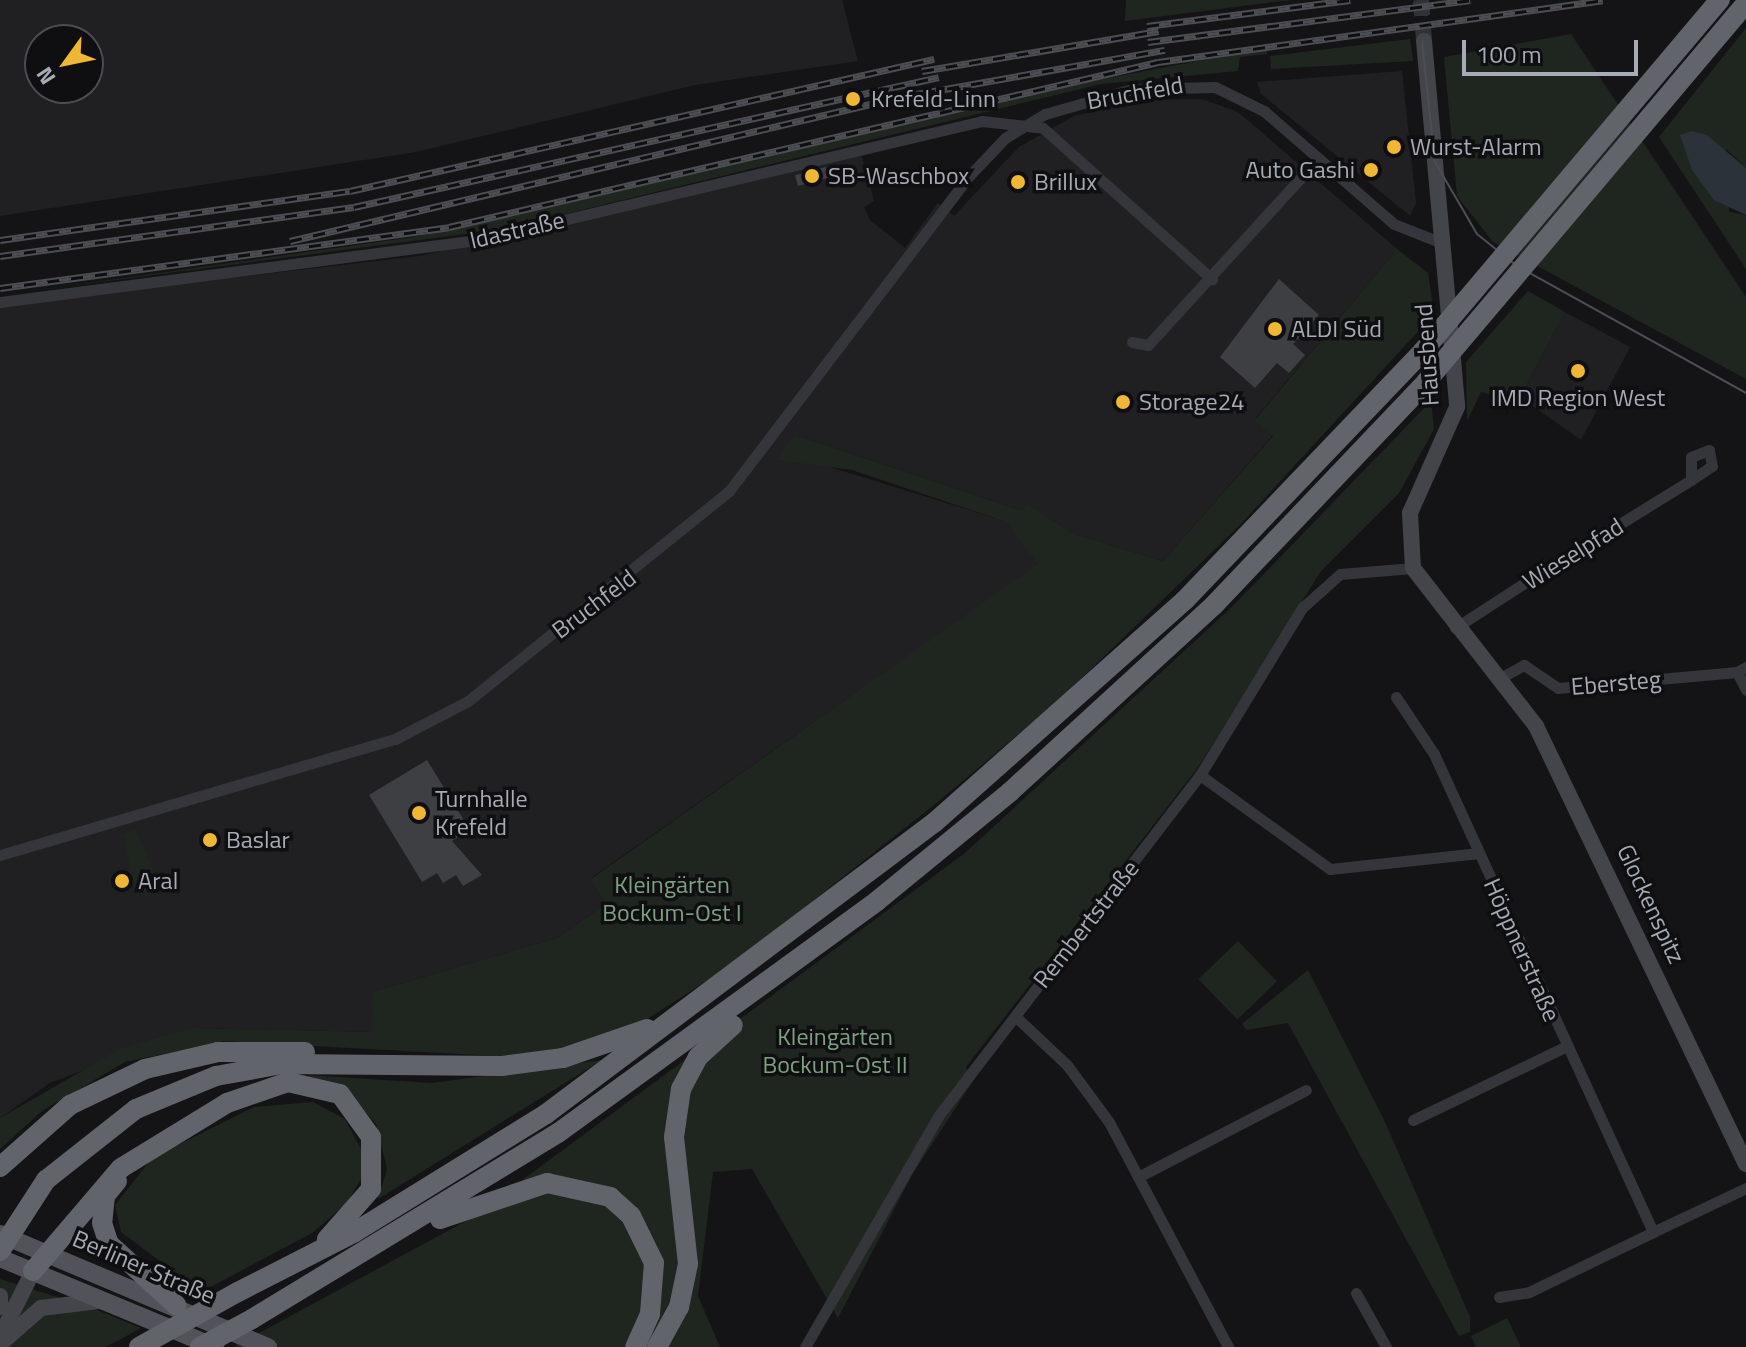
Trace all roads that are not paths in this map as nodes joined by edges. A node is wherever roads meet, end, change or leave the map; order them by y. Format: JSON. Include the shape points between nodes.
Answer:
{"nodes":[{"id":1,"x":1720,"y":0,"type":"edge"},
{"id":2,"x":1746,"y":4,"type":"edge"},
{"id":3,"x":1424,"y":41,"type":"tunnel mouth"},
{"id":4,"x":1027,"y":122,"type":"junction"},
{"id":5,"x":1319,"y":158,"type":"junction"},
{"id":6,"x":1442,"y":243,"type":"junction"},
{"id":7,"x":1212,"y":279,"type":"junction"},
{"id":8,"x":0,"y":302,"type":"edge"},
{"id":9,"x":1132,"y":342,"type":"dead end"},
{"id":10,"x":1691,"y":480,"type":"dead end"},
{"id":11,"x":1413,"y":568,"type":"junction"},
{"id":12,"x":1454,"y":628,"type":"junction"},
{"id":13,"x":1741,"y":669,"type":"edge"},
{"id":14,"x":1498,"y":676,"type":"junction"},
{"id":15,"x":1746,"y":690,"type":"edge"},
{"id":16,"x":1396,"y":697,"type":"dead end"},
{"id":17,"x":1200,"y":775,"type":"junction"},
{"id":18,"x":1479,"y":853,"type":"junction"},
{"id":19,"x":0,"y":855,"type":"edge"},
{"id":20,"x":803,"y":960,"type":"junction"},
{"id":21,"x":701,"y":1002,"type":"junction"},
{"id":22,"x":1015,"y":1016,"type":"junction"},
{"id":23,"x":1565,"y":1047,"type":"junction"},
{"id":24,"x":440,"y":1066,"type":"junction"},
{"id":25,"x":1306,"y":1090,"type":"dead end"},
{"id":26,"x":1413,"y":1120,"type":"dead end"},
{"id":27,"x":153,"y":1145,"type":"junction"},
{"id":28,"x":1745,"y":1158,"type":"edge"},
{"id":29,"x":0,"y":1167,"type":"edge"},
{"id":30,"x":1138,"y":1177,"type":"junction"},
{"id":31,"x":1746,"y":1188,"type":"edge"},
{"id":32,"x":406,"y":1231,"type":"junction"},
{"id":33,"x":1653,"y":1232,"type":"junction"},
{"id":34,"x":0,"y":1234,"type":"edge"},
{"id":35,"x":0,"y":1251,"type":"edge"},
{"id":36,"x":47,"y":1253,"type":"junction"},
{"id":37,"x":0,"y":1258,"type":"edge"},
{"id":38,"x":33,"y":1271,"type":"junction"},
{"id":39,"x":238,"y":1292,"type":"junction"},
{"id":40,"x":1356,"y":1293,"type":"dead end"},
{"id":41,"x":0,"y":1296,"type":"edge"},
{"id":42,"x":1499,"y":1297,"type":"dead end"},
{"id":43,"x":112,"y":1302,"type":"junction"},
{"id":44,"x":176,"y":1305,"type":"junction"},
{"id":45,"x":0,"y":1307,"type":"edge"},
{"id":46,"x":0,"y":1336,"type":"edge"},
{"id":47,"x":0,"y":1344,"type":"edge"},
{"id":48,"x":139,"y":1347,"type":"edge"},
{"id":49,"x":200,"y":1347,"type":"edge"},
{"id":50,"x":215,"y":1347,"type":"edge"},
{"id":51,"x":268,"y":1347,"type":"edge"},
{"id":52,"x":635,"y":1347,"type":"edge"},
{"id":53,"x":657,"y":1347,"type":"edge"},
{"id":54,"x":805,"y":1347,"type":"edge"},
{"id":55,"x":1228,"y":1347,"type":"edge"},
{"id":56,"x":1386,"y":1347,"type":"edge"}],
"edges":[{"from":1,"to":21,"type":"highway","bridge":true,"via":[[1423,351],[1185,600],[935,822]]},
{"from":2,"to":20,"type":"highway","bridge":true,"via":[[1426,382],[1255,566],[1010,792]]},
{"from":3,"to":6,"type":"main road","name":"Hausbend"},
{"from":4,"to":5,"type":"street","name":"Bruchfeld","via":[[1132,89],[1197,83],[1247,100]]},
{"from":4,"to":7,"type":"street"},
{"from":4,"to":8,"type":"street","name":"Idastraße","via":[[961,124],[483,239]]},
{"from":4,"to":19,"type":"street","name":"Bruchfeld","via":[[969,176],[736,484],[632,576],[468,701],[395,739]]},
{"from":5,"to":6,"type":"street","name":"Bruchfeld","via":[[1394,224]]},
{"from":5,"to":7,"type":"street"},
{"from":6,"to":11,"type":"main road","name":"Hausbend","via":[[1456,421],[1410,513]]},
{"from":7,"to":9,"type":"street","via":[[1148,345]]},
{"from":10,"to":12,"type":"street","name":"Wieselpfad"},
{"from":11,"to":12,"type":"main road"},
{"from":11,"to":17,"type":"street","name":"Rembertstraße","via":[[1359,568],[1325,583],[1302,608]]},
{"from":12,"to":14,"type":"main road"},
{"from":13,"to":14,"type":"street","name":"Ebersteg","via":[[1558,688],[1524,665]]},
{"from":13,"to":15,"type":"street"},
{"from":14,"to":28,"type":"main road","name":"Glockenspitz","via":[[1536,726]]},
{"from":16,"to":18,"type":"street","name":"Höppnerstraße","via":[[1424,734]]},
{"from":17,"to":18,"type":"street","name":"Höppnerstraße","via":[[1330,869]]},
{"from":17,"to":22,"type":"street","name":"Rembertstraße"},
{"from":18,"to":23,"type":"street","name":"Höppnerstraße"},
{"from":20,"to":32,"type":"highway"},
{"from":20,"to":53,"type":"highway","via":[[687,1072],[674,1137],[688,1264],[679,1307]]},
{"from":21,"to":24,"type":"highway","via":[[620,1042],[563,1058]]},
{"from":21,"to":39,"type":"highway","via":[[454,1173]]},
{"from":22,"to":30,"type":"street","via":[[1090,1092]]},
{"from":22,"to":54,"type":"street","name":"Rembertstraße","via":[[918,1147]]},
{"from":23,"to":26,"type":"street","name":"Höppnerstraße"},
{"from":23,"to":33,"type":"street","name":"Höppnerstraße"},
{"from":24,"to":29,"type":"highway","via":[[265,1050],[185,1058],[70,1105]]},
{"from":24,"to":35,"type":"highway","bridge":true,"via":[[282,1064],[216,1076],[136,1109],[46,1180]]},
{"from":25,"to":30,"type":"street"},
{"from":27,"to":36,"type":"highway","via":[[98,1190]]},
{"from":27,"to":39,"type":"highway","via":[[257,1089],[288,1082],[340,1094],[360,1114],[375,1162],[371,1189],[357,1210],[332,1236]]},
{"from":27,"to":44,"type":"highway","via":[[105,1196],[102,1223],[122,1264]]},
{"from":30,"to":55,"type":"street"},
{"from":31,"to":33,"type":"street"},
{"from":32,"to":49,"type":"highway","bridge":true},
{"from":32,"to":52,"type":"highway","via":[[522,1187],[578,1184],[610,1197],[631,1216],[654,1263],[650,1314]]},
{"from":33,"to":42,"type":"street","via":[[1529,1292]]},
{"from":34,"to":36,"type":"main road","name":"Berliner Straße"},
{"from":36,"to":38,"type":"highway"},
{"from":36,"to":44,"type":"main road","name":"Berliner Straße"},
{"from":37,"to":38,"type":"main road","name":"Berliner Straße"},
{"from":38,"to":43,"type":"main road","name":"Berliner Straße"},
{"from":38,"to":46,"type":"main road"},
{"from":39,"to":48,"type":"highway","bridge":true},
{"from":40,"to":56,"type":"street"},
{"from":41,"to":45,"type":"main road"},
{"from":43,"to":47,"type":"main road","via":[[41,1308]]},
{"from":43,"to":50,"type":"main road","name":"Berliner Straße"},
{"from":44,"to":51,"type":"main road","name":"Berliner Straße"}]}
